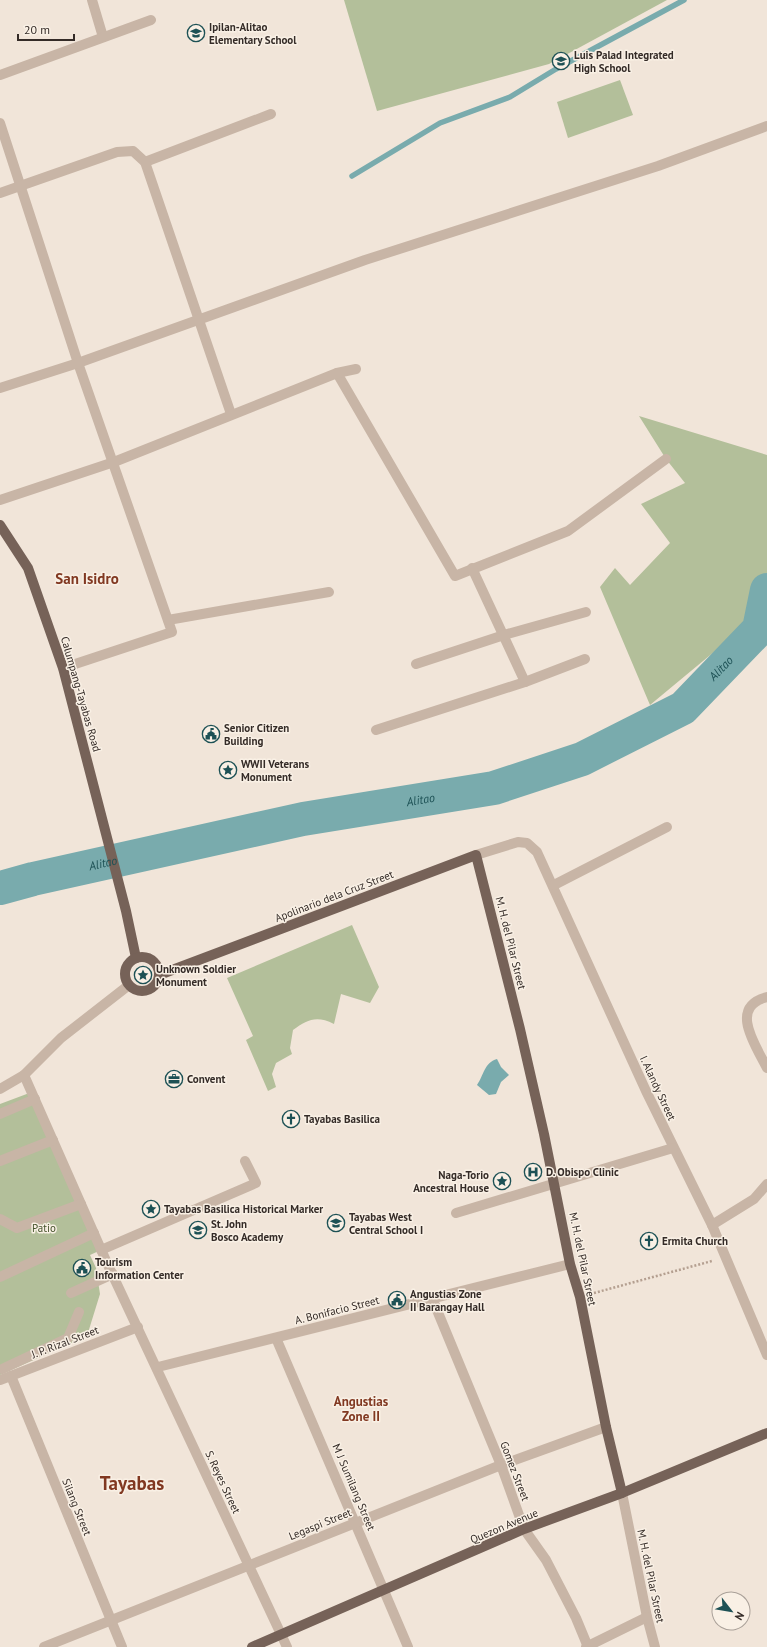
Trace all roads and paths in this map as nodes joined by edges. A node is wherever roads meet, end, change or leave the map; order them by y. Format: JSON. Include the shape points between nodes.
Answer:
{"nodes":[{"id":1,"x":92,"y":0,"type":"edge"},
{"id":2,"x":151,"y":20,"type":"dead end"},
{"id":3,"x":103,"y":37,"type":"junction"},
{"id":4,"x":0,"y":75,"type":"edge"},
{"id":5,"x":271,"y":114,"type":"dead end"},
{"id":6,"x":0,"y":123,"type":"edge"},
{"id":7,"x":767,"y":126,"type":"edge"},
{"id":8,"x":145,"y":162,"type":"junction"},
{"id":9,"x":20,"y":186,"type":"junction"},
{"id":10,"x":0,"y":193,"type":"edge"},
{"id":11,"x":200,"y":319,"type":"junction"},
{"id":12,"x":78,"y":363,"type":"junction"},
{"id":13,"x":356,"y":369,"type":"dead end"},
{"id":14,"x":337,"y":373,"type":"junction"},
{"id":15,"x":0,"y":388,"type":"edge"},
{"id":16,"x":232,"y":414,"type":"junction"},
{"id":17,"x":666,"y":459,"type":"dead end"},
{"id":18,"x":114,"y":462,"type":"junction"},
{"id":19,"x":0,"y":500,"type":"edge"},
{"id":20,"x":0,"y":525,"type":"edge"},
{"id":21,"x":472,"y":568,"type":"junction"},
{"id":22,"x":329,"y":592,"type":"dead end"},
{"id":23,"x":586,"y":612,"type":"dead end"},
{"id":24,"x":168,"y":620,"type":"junction"},
{"id":25,"x":504,"y":634,"type":"junction"},
{"id":26,"x":585,"y":659,"type":"dead end"},
{"id":27,"x":416,"y":664,"type":"dead end"},
{"id":28,"x":63,"y":668,"type":"junction"},
{"id":29,"x":525,"y":682,"type":"junction"},
{"id":30,"x":376,"y":730,"type":"dead end"},
{"id":31,"x":667,"y":827,"type":"dead end"},
{"id":32,"x":518,"y":842,"type":"joint"},
{"id":33,"x":476,"y":855,"type":"junction"},
{"id":34,"x":554,"y":885,"type":"junction"},
{"id":35,"x":136,"y":958,"type":"junction"},
{"id":36,"x":159,"y":975,"type":"junction"},
{"id":37,"x":129,"y":985,"type":"junction"},
{"id":38,"x":767,"y":997,"type":"edge"},
{"id":39,"x":767,"y":1068,"type":"edge"},
{"id":40,"x":24,"y":1075,"type":"junction"},
{"id":41,"x":0,"y":1089,"type":"edge"},
{"id":42,"x":35,"y":1099,"type":"junction"},
{"id":43,"x":0,"y":1114,"type":"edge"},
{"id":44,"x":53,"y":1140,"type":"junction"},
{"id":45,"x":673,"y":1148,"type":"junction"},
{"id":46,"x":0,"y":1161,"type":"edge"},
{"id":47,"x":245,"y":1161,"type":"dead end"},
{"id":48,"x":555,"y":1183,"type":"junction"},
{"id":49,"x":767,"y":1184,"type":"edge"},
{"id":50,"x":81,"y":1204,"type":"junction"},
{"id":51,"x":456,"y":1213,"type":"dead end"},
{"id":52,"x":0,"y":1219,"type":"edge"},
{"id":53,"x":712,"y":1224,"type":"junction"},
{"id":54,"x":94,"y":1233,"type":"junction"},
{"id":55,"x":101,"y":1250,"type":"junction"},
{"id":56,"x":724,"y":1258,"type":"junction"},
{"id":57,"x":570,"y":1264,"type":"junction"},
{"id":58,"x":113,"y":1274,"type":"junction"},
{"id":59,"x":0,"y":1277,"type":"edge"},
{"id":60,"x":72,"y":1293,"type":"dead end"},
{"id":61,"x":580,"y":1297,"type":"junction"},
{"id":62,"x":432,"y":1298,"type":"junction"},
{"id":63,"x":79,"y":1312,"type":"dead end"},
{"id":64,"x":138,"y":1327,"type":"junction"},
{"id":65,"x":276,"y":1338,"type":"junction"},
{"id":66,"x":767,"y":1355,"type":"edge"},
{"id":67,"x":158,"y":1367,"type":"junction"},
{"id":68,"x":2,"y":1369,"type":"dead end"},
{"id":69,"x":11,"y":1376,"type":"junction"},
{"id":70,"x":0,"y":1380,"type":"edge"},
{"id":71,"x":606,"y":1427,"type":"junction"},
{"id":72,"x":767,"y":1433,"type":"edge"},
{"id":73,"x":501,"y":1466,"type":"junction"},
{"id":74,"x":622,"y":1492,"type":"junction"},
{"id":75,"x":356,"y":1522,"type":"junction"},
{"id":76,"x":524,"y":1529,"type":"junction"},
{"id":77,"x":249,"y":1566,"type":"junction"},
{"id":78,"x":385,"y":1590,"type":"junction"},
{"id":79,"x":647,"y":1617,"type":"junction"},
{"id":80,"x":110,"y":1621,"type":"junction"},
{"id":81,"x":281,"y":1635,"type":"junction"},
{"id":82,"x":44,"y":1647,"type":"edge"},
{"id":83,"x":122,"y":1647,"type":"edge"},
{"id":84,"x":252,"y":1647,"type":"edge"},
{"id":85,"x":287,"y":1647,"type":"edge"},
{"id":86,"x":408,"y":1647,"type":"edge"},
{"id":87,"x":587,"y":1647,"type":"edge"},
{"id":88,"x":656,"y":1647,"type":"edge"}],
"edges":[{"from":1,"to":3,"type":"street"},
{"from":2,"to":3,"type":"street"},
{"from":3,"to":4,"type":"street"},
{"from":5,"to":8,"type":"street"},
{"from":6,"to":9,"type":"street"},
{"from":7,"to":11,"type":"street","via":[[658,166],[365,260]]},
{"from":8,"to":9,"type":"street","via":[[133,151],[117,152]]},
{"from":8,"to":11,"type":"street"},
{"from":9,"to":10,"type":"street"},
{"from":9,"to":12,"type":"street"},
{"from":11,"to":12,"type":"street"},
{"from":11,"to":16,"type":"street"},
{"from":12,"to":15,"type":"street"},
{"from":12,"to":18,"type":"street"},
{"from":13,"to":14,"type":"street"},
{"from":14,"to":16,"type":"street"},
{"from":14,"to":21,"type":"street","via":[[455,576]]},
{"from":16,"to":18,"type":"street"},
{"from":17,"to":21,"type":"street","via":[[568,531]]},
{"from":18,"to":19,"type":"street"},
{"from":18,"to":24,"type":"street"},
{"from":20,"to":28,"type":"main road","name":"Calumpang-Tayabas Road","via":[[28,568]]},
{"from":21,"to":25,"type":"street"},
{"from":22,"to":24,"type":"street"},
{"from":23,"to":25,"type":"street"},
{"from":24,"to":28,"type":"street","via":[[172,632]]},
{"from":25,"to":27,"type":"street"},
{"from":25,"to":29,"type":"street"},
{"from":26,"to":29,"type":"street"},
{"from":28,"to":35,"type":"main road","name":"Calumpang-Tayabas Road"},
{"from":29,"to":30,"type":"street"},
{"from":31,"to":34,"type":"street"},
{"from":32,"to":33,"type":"street","name":"Apolinario dela Cruz Street"},
{"from":32,"to":34,"type":"street","name":"I. Alandy Street","via":[[527,843],[537,852]]},
{"from":33,"to":36,"type":"main road","name":"Apolinario dela Cruz Street"},
{"from":33,"to":48,"type":"main road","name":"M. H. del Pilar Street","via":[[520,1029]]},
{"from":34,"to":45,"type":"street","name":"I. Alandy Street"},
{"from":35,"to":36,"type":"main road","via":[[145,957],[152,960],[158,967]]},
{"from":35,"to":37,"type":"main road","via":[[126,970]]},
{"from":36,"to":37,"type":"main road","via":[[157,983],[143,991]]},
{"from":37,"to":40,"type":"street","via":[[61,1038]]},
{"from":38,"to":39,"type":"street","via":[[758,1000],[747,1012],[747,1028]]},
{"from":40,"to":41,"type":"street"},
{"from":40,"to":42,"type":"street","name":"S. Reyes Street"},
{"from":42,"to":43,"type":"street"},
{"from":42,"to":44,"type":"street","name":"S. Reyes Street"},
{"from":44,"to":46,"type":"street"},
{"from":44,"to":50,"type":"street","name":"S. Reyes Street"},
{"from":45,"to":48,"type":"street"},
{"from":45,"to":53,"type":"street","name":"I. Alandy Street"},
{"from":47,"to":55,"type":"street","via":[[256,1183]]},
{"from":48,"to":51,"type":"street"},
{"from":48,"to":57,"type":"main road","name":"M. H. del Pilar Street"},
{"from":49,"to":53,"type":"street","via":[[754,1199]]},
{"from":50,"to":52,"type":"street","via":[[17,1228]]},
{"from":50,"to":54,"type":"street","name":"S. Reyes Street"},
{"from":53,"to":56,"type":"street","name":"I. Alandy Street"},
{"from":54,"to":55,"type":"street","name":"S. Reyes Street"},
{"from":54,"to":59,"type":"street"},
{"from":55,"to":58,"type":"street","name":"S. Reyes Street"},
{"from":56,"to":61,"type":"path"},
{"from":56,"to":66,"type":"street","name":"I. Alandy Street"},
{"from":57,"to":61,"type":"main road","name":"M. H. del Pilar Street"},
{"from":57,"to":62,"type":"street","name":"A. Bonifacio Street"},
{"from":58,"to":60,"type":"street"},
{"from":58,"to":64,"type":"street","name":"S. Reyes Street"},
{"from":61,"to":71,"type":"main road","name":"M. H. del Pilar Street"},
{"from":62,"to":65,"type":"street","name":"A. Bonifacio Street"},
{"from":62,"to":73,"type":"street","name":"Gomez Street"},
{"from":63,"to":68,"type":"street","via":[[68,1338]]},
{"from":64,"to":67,"type":"street","name":"S. Reyes Street"},
{"from":64,"to":69,"type":"street","name":"J. P. Rizal Street"},
{"from":65,"to":67,"type":"street","name":"A. Bonifacio Street"},
{"from":65,"to":75,"type":"street","name":"M J Sumilang Street"},
{"from":67,"to":77,"type":"street","name":"S. Reyes Street"},
{"from":69,"to":70,"type":"street","name":"J. P. Rizal Street"},
{"from":69,"to":80,"type":"street","name":"Silang Street"},
{"from":71,"to":73,"type":"street","name":"Legaspi Street"},
{"from":71,"to":74,"type":"main road","name":"M. H. del Pilar Street"},
{"from":72,"to":74,"type":"main road","name":"Quezon Avenue"},
{"from":73,"to":75,"type":"street","name":"Legaspi Street"},
{"from":73,"to":76,"type":"street","name":"Gomez Street"},
{"from":74,"to":76,"type":"main road","name":"Quezon Avenue"},
{"from":74,"to":79,"type":"street","name":"M. H. del Pilar Street"},
{"from":75,"to":77,"type":"street","name":"Legaspi Street"},
{"from":75,"to":78,"type":"street","name":"M J Sumilang Street"},
{"from":76,"to":78,"type":"main road","name":"Quezon Avenue"},
{"from":76,"to":87,"type":"street","name":"Gomez Street","via":[[546,1560],[576,1618]]},
{"from":77,"to":80,"type":"street","name":"Legaspi Street"},
{"from":77,"to":81,"type":"street","name":"S. Reyes Street"},
{"from":78,"to":81,"type":"main road","name":"Quezon Avenue"},
{"from":78,"to":86,"type":"street","name":"M J Sumilang Street"},
{"from":79,"to":87,"type":"street"},
{"from":79,"to":88,"type":"street","name":"M. H. del Pilar Street"},
{"from":80,"to":82,"type":"street","name":"Legaspi Street"},
{"from":80,"to":83,"type":"street","name":"Silang Street"},
{"from":81,"to":84,"type":"main road","name":"Quezon Avenue"},
{"from":81,"to":85,"type":"street","name":"S. Reyes Street"}]}
